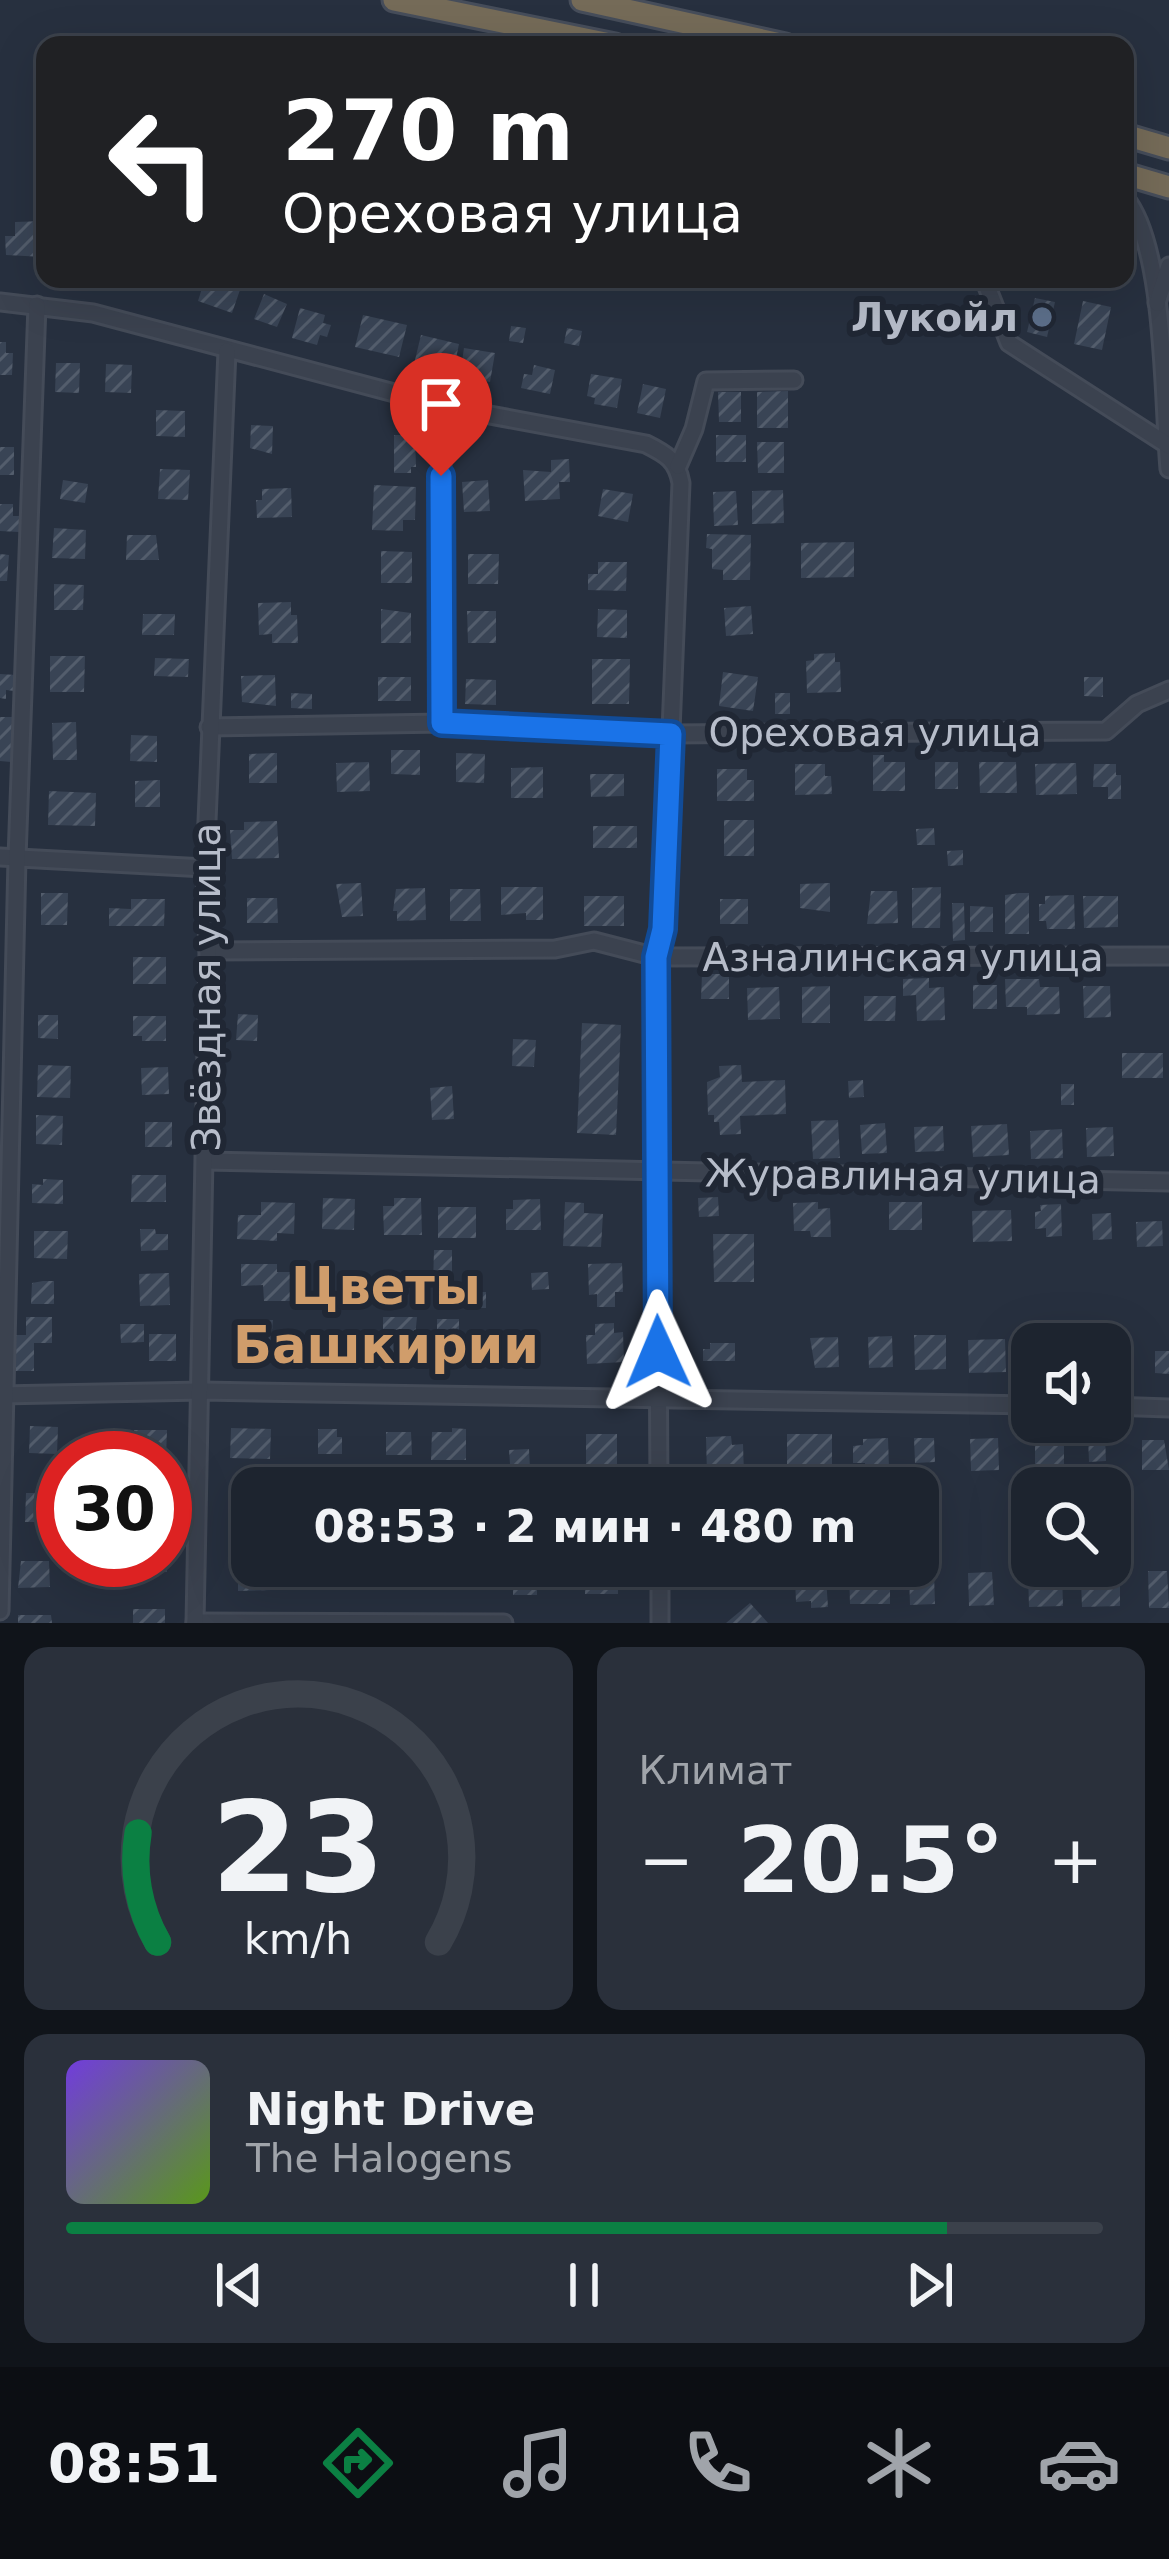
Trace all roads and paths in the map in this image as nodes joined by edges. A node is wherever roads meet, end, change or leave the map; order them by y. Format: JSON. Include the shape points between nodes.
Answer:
{"nodes":[{"id":1,"x":394,"y":0,"type":"edge"},
{"id":2,"x":582,"y":0,"type":"edge"},
{"id":3,"x":499,"y":20,"type":"junction"},
{"id":4,"x":548,"y":36,"type":"edge"},
{"id":5,"x":573,"y":36,"type":"edge"},
{"id":6,"x":744,"y":36,"type":"edge"},
{"id":7,"x":1134,"y":138,"type":"edge"},
{"id":8,"x":1169,"y":148,"type":"edge"},
{"id":9,"x":1134,"y":177,"type":"edge"},
{"id":10,"x":1169,"y":187,"type":"edge"},
{"id":11,"x":1134,"y":214,"type":"edge"},
{"id":12,"x":1169,"y":266,"type":"edge"},
{"id":13,"x":988,"y":288,"type":"edge"},
{"id":14,"x":0,"y":302,"type":"edge"},
{"id":15,"x":37,"y":305,"type":"junction"},
{"id":16,"x":1156,"y":305,"type":"junction"},
{"id":17,"x":227,"y":351,"type":"junction"},
{"id":18,"x":794,"y":380,"type":"dead end"},
{"id":19,"x":448,"y":406,"type":"junction"},
{"id":20,"x":1168,"y":446,"type":"edge"},
{"id":21,"x":678,"y":466,"type":"junction"},
{"id":22,"x":1169,"y":469,"type":"edge"},
{"id":23,"x":1169,"y":690,"type":"edge"},
{"id":24,"x":442,"y":723,"type":"junction"},
{"id":25,"x":209,"y":727,"type":"junction"},
{"id":26,"x":671,"y":734,"type":"junction"},
{"id":27,"x":8,"y":857,"type":"edge"},
{"id":28,"x":205,"y":868,"type":"junction"},
{"id":29,"x":208,"y":951,"type":"junction"},
{"id":30,"x":1169,"y":956,"type":"edge"},
{"id":31,"x":656,"y":957,"type":"junction"},
{"id":32,"x":205,"y":1161,"type":"junction"},
{"id":33,"x":656,"y":1173,"type":"junction"},
{"id":34,"x":1169,"y":1182,"type":"edge"},
{"id":35,"x":202,"y":1391,"type":"junction"},
{"id":36,"x":2,"y":1394,"type":"edge"},
{"id":37,"x":658,"y":1397,"type":"junction"},
{"id":38,"x":1011,"y":1405,"type":"edge"},
{"id":39,"x":1131,"y":1407,"type":"edge"},
{"id":40,"x":1169,"y":1408,"type":"edge"},
{"id":41,"x":659,"y":1467,"type":"edge"},
{"id":42,"x":660,"y":1587,"type":"edge"},
{"id":43,"x":0,"y":1611,"type":"edge"},
{"id":44,"x":195,"y":1622,"type":"edge"},
{"id":45,"x":504,"y":1623,"type":"edge"},
{"id":46,"x":660,"y":1623,"type":"edge"}],
"edges":[{"from":1,"to":3,"type":"highway"},
{"from":2,"to":6,"type":"highway"},
{"from":3,"to":4,"type":"street"},
{"from":3,"to":5,"type":"highway"},
{"from":7,"to":8,"type":"highway"},
{"from":9,"to":10,"type":"highway"},
{"from":11,"to":16,"type":"street"},
{"from":12,"to":16,"type":"street"},
{"from":13,"to":20,"type":"street","via":[[1009,343]]},
{"from":14,"to":15,"type":"street"},
{"from":15,"to":17,"type":"street"},
{"from":15,"to":27,"type":"street"},
{"from":16,"to":20,"type":"street"},
{"from":17,"to":19,"type":"street"},
{"from":17,"to":25,"type":"street","name":"Звёздная улица"},
{"from":18,"to":21,"type":"street","via":[[706,381]]},
{"from":19,"to":21,"type":"street","via":[[646,444]]},
{"from":19,"to":24,"type":"street"},
{"from":20,"to":22,"type":"street"},
{"from":21,"to":26,"type":"street"},
{"from":23,"to":26,"type":"street","name":"Ореховая улица","via":[[1106,731]]},
{"from":24,"to":25,"type":"street","name":"Ореховая улица"},
{"from":24,"to":26,"type":"street","name":"Ореховая улица"},
{"from":25,"to":28,"type":"street","name":"Звёздная улица"},
{"from":26,"to":31,"type":"street"},
{"from":27,"to":28,"type":"street"},
{"from":27,"to":36,"type":"street"},
{"from":28,"to":29,"type":"street","name":"Звёздная улица"},
{"from":29,"to":31,"type":"street","name":"Азналинская улица","via":[[555,949],[594,941]]},
{"from":29,"to":32,"type":"street","name":"Звёздная улица"},
{"from":30,"to":31,"type":"street","name":"Азналинская улица"},
{"from":31,"to":33,"type":"street"},
{"from":32,"to":33,"type":"street","name":"Журавлиная улица"},
{"from":32,"to":35,"type":"street","name":"Звёздная улица"},
{"from":33,"to":34,"type":"street","name":"Журавлиная улица"},
{"from":33,"to":37,"type":"street"},
{"from":35,"to":36,"type":"street"},
{"from":35,"to":37,"type":"street"},
{"from":35,"to":44,"type":"street","name":"Звёздная улица"},
{"from":36,"to":43,"type":"street"},
{"from":37,"to":38,"type":"street"},
{"from":37,"to":41,"type":"street"},
{"from":39,"to":40,"type":"street"},
{"from":42,"to":46,"type":"street"},
{"from":44,"to":45,"type":"street"}]}
